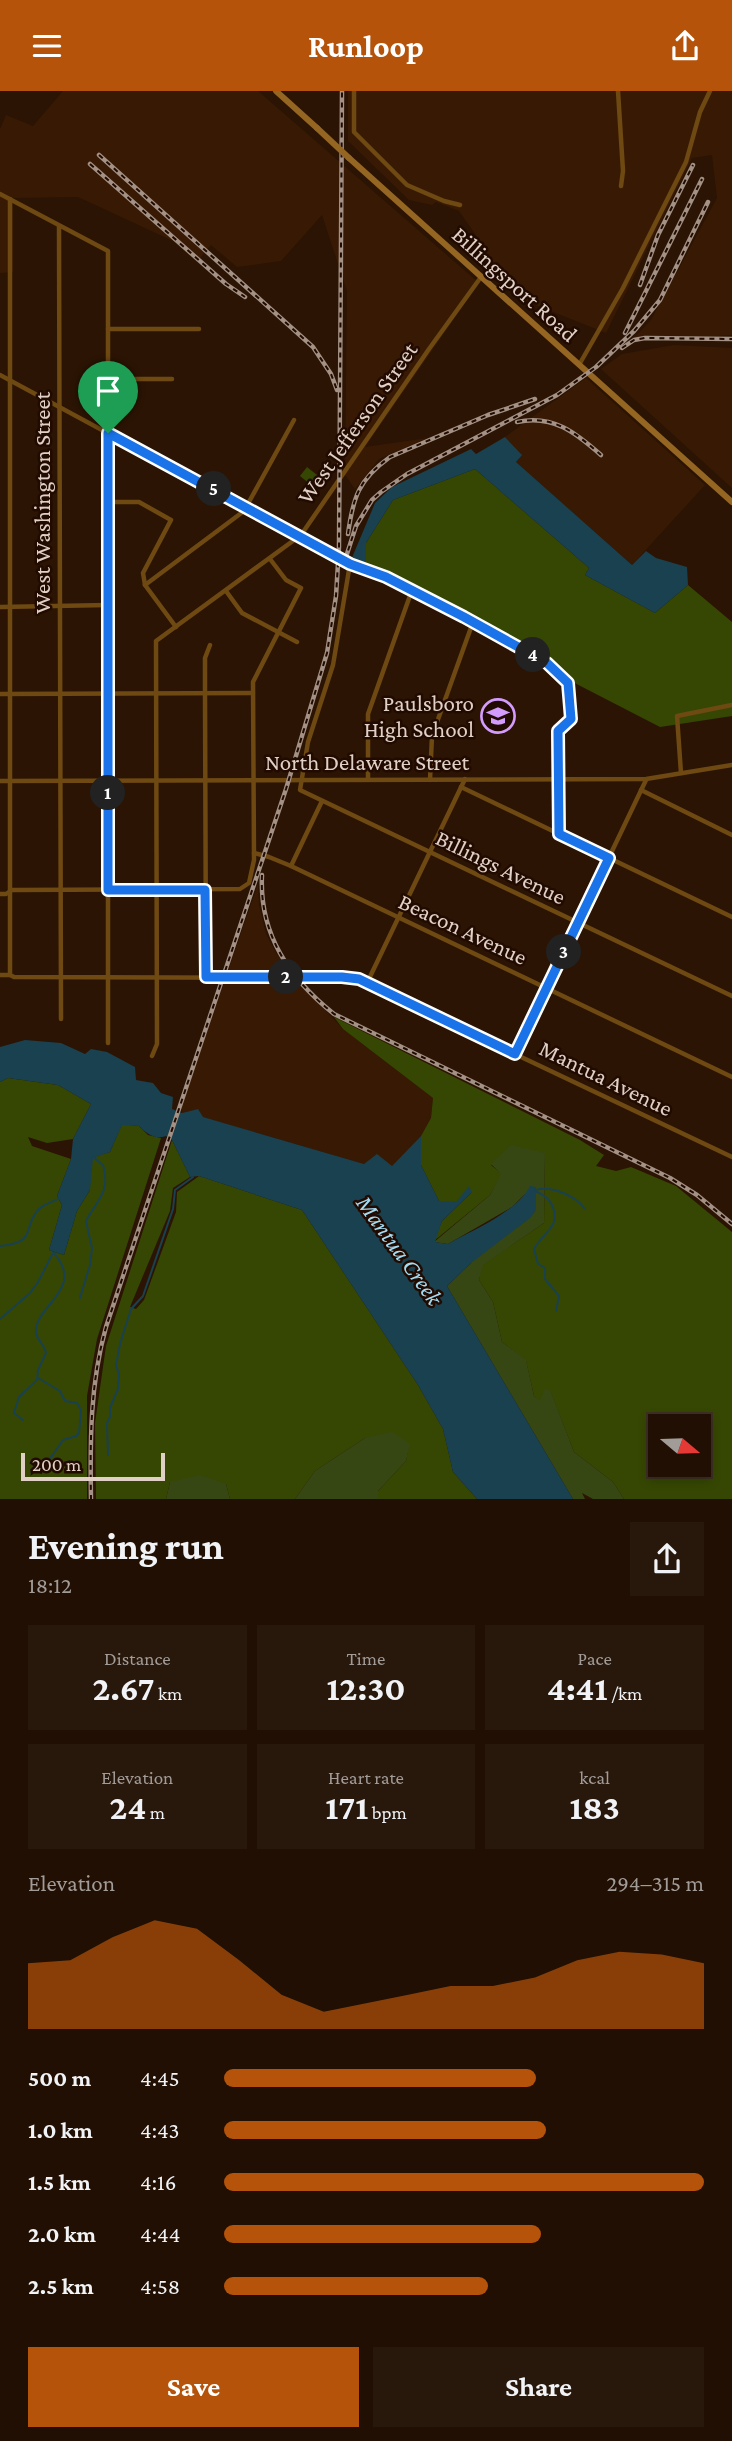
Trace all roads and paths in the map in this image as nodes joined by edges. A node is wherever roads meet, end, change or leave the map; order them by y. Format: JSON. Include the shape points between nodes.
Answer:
{"nodes":[{"id":1,"x":276,"y":91,"type":"edge"},
{"id":2,"x":354,"y":91,"type":"edge"},
{"id":3,"x":618,"y":91,"type":"edge"},
{"id":4,"x":710,"y":91,"type":"edge"},
{"id":5,"x":621,"y":186,"type":"dead end"},
{"id":6,"x":0,"y":194,"type":"edge"},
{"id":7,"x":10,"y":199,"type":"junction"},
{"id":8,"x":460,"y":205,"type":"dead end"},
{"id":9,"x":59,"y":226,"type":"junction"},
{"id":10,"x":481,"y":277,"type":"junction"},
{"id":11,"x":108,"y":329,"type":"junction"},
{"id":12,"x":199,"y":329,"type":"dead end"},
{"id":13,"x":579,"y":365,"type":"junction"},
{"id":14,"x":0,"y":375,"type":"edge"},
{"id":15,"x":108,"y":379,"type":"junction"},
{"id":16,"x":172,"y":379,"type":"dead end"},
{"id":17,"x":11,"y":381,"type":"junction"},
{"id":18,"x":59,"y":407,"type":"junction"},
{"id":19,"x":294,"y":420,"type":"dead end"},
{"id":20,"x":108,"y":433,"type":"junction"},
{"id":21,"x":108,"y":502,"type":"junction"},
{"id":22,"x":732,"y":502,"type":"edge"},
{"id":23,"x":246,"y":507,"type":"junction"},
{"id":24,"x":300,"y":535,"type":"junction"},
{"id":25,"x":270,"y":559,"type":"junction"},
{"id":26,"x":350,"y":564,"type":"junction"},
{"id":27,"x":145,"y":585,"type":"junction"},
{"id":28,"x":412,"y":590,"type":"junction"},
{"id":29,"x":226,"y":591,"type":"junction"},
{"id":30,"x":108,"y":605,"type":"junction"},
{"id":31,"x":59,"y":606,"type":"junction"},
{"id":32,"x":0,"y":607,"type":"edge"},
{"id":33,"x":11,"y":607,"type":"junction"},
{"id":34,"x":473,"y":622,"type":"junction"},
{"id":35,"x":176,"y":627,"type":"junction"},
{"id":36,"x":279,"y":631,"type":"junction"},
{"id":37,"x":297,"y":642,"type":"dead end"},
{"id":38,"x":210,"y":645,"type":"dead end"},
{"id":39,"x":156,"y":693,"type":"junction"},
{"id":40,"x":253,"y":693,"type":"junction"},
{"id":41,"x":0,"y":694,"type":"edge"},
{"id":42,"x":11,"y":694,"type":"junction"},
{"id":43,"x":60,"y":694,"type":"junction"},
{"id":44,"x":108,"y":694,"type":"junction"},
{"id":45,"x":205,"y":694,"type":"junction"},
{"id":46,"x":732,"y":705,"type":"edge"},
{"id":47,"x":732,"y":765,"type":"edge"},
{"id":48,"x":681,"y":773,"type":"junction"},
{"id":49,"x":368,"y":779,"type":"junction"},
{"id":50,"x":465,"y":779,"type":"junction"},
{"id":51,"x":558,"y":779,"type":"junction"},
{"id":52,"x":646,"y":779,"type":"junction"},
{"id":53,"x":430,"y":780,"type":"junction"},
{"id":54,"x":0,"y":781,"type":"edge"},
{"id":55,"x":11,"y":781,"type":"junction"},
{"id":56,"x":60,"y":781,"type":"junction"},
{"id":57,"x":108,"y":781,"type":"junction"},
{"id":58,"x":157,"y":781,"type":"junction"},
{"id":59,"x":205,"y":781,"type":"junction"},
{"id":60,"x":254,"y":781,"type":"junction"},
{"id":61,"x":301,"y":781,"type":"junction"},
{"id":62,"x":461,"y":787,"type":"junction"},
{"id":63,"x":641,"y":790,"type":"junction"},
{"id":64,"x":322,"y":801,"type":"junction"},
{"id":65,"x":559,"y":834,"type":"junction"},
{"id":66,"x":732,"y":835,"type":"edge"},
{"id":67,"x":430,"y":852,"type":"junction"},
{"id":68,"x":254,"y":853,"type":"junction"},
{"id":69,"x":609,"y":858,"type":"junction"},
{"id":70,"x":291,"y":866,"type":"junction"},
{"id":71,"x":12,"y":890,"type":"junction"},
{"id":72,"x":60,"y":890,"type":"junction"},
{"id":73,"x":108,"y":890,"type":"junction"},
{"id":74,"x":157,"y":890,"type":"junction"},
{"id":75,"x":205,"y":890,"type":"junction"},
{"id":76,"x":0,"y":894,"type":"edge"},
{"id":77,"x":398,"y":917,"type":"junction"},
{"id":78,"x":732,"y":917,"type":"edge"},
{"id":79,"x":578,"y":923,"type":"junction"},
{"id":80,"x":0,"y":975,"type":"edge"},
{"id":81,"x":10,"y":975,"type":"junction"},
{"id":82,"x":61,"y":977,"type":"junction"},
{"id":83,"x":109,"y":977,"type":"junction"},
{"id":84,"x":157,"y":977,"type":"junction"},
{"id":85,"x":206,"y":977,"type":"junction"},
{"id":86,"x":367,"y":983,"type":"junction"},
{"id":87,"x":547,"y":988,"type":"junction"},
{"id":88,"x":732,"y":996,"type":"edge"},
{"id":89,"x":61,"y":1019,"type":"dead end"},
{"id":90,"x":108,"y":1044,"type":"dead end"},
{"id":91,"x":515,"y":1054,"type":"junction"},
{"id":92,"x":152,"y":1056,"type":"dead end"},
{"id":93,"x":732,"y":1077,"type":"edge"},
{"id":94,"x":732,"y":1157,"type":"edge"}],
"edges":[{"from":1,"to":10,"type":"street","name":"Billingsport Road","bridge":true},
{"from":2,"to":8,"type":"street","via":[[357,137],[407,185]]},
{"from":3,"to":5,"type":"street"},
{"from":4,"to":13,"type":"street","via":[[686,162]]},
{"from":6,"to":7,"type":"street"},
{"from":7,"to":9,"type":"street"},
{"from":7,"to":17,"type":"street"},
{"from":9,"to":11,"type":"street","via":[[107,251]]},
{"from":9,"to":18,"type":"street","name":"West Washington Street"},
{"from":10,"to":13,"type":"street","name":"Billingsport Road"},
{"from":10,"to":24,"type":"street","name":"West Jefferson Street"},
{"from":11,"to":12,"type":"street"},
{"from":11,"to":15,"type":"street"},
{"from":13,"to":22,"type":"street","name":"Billingsport Road"},
{"from":14,"to":17,"type":"street"},
{"from":15,"to":16,"type":"street"},
{"from":15,"to":20,"type":"street"},
{"from":17,"to":18,"type":"street"},
{"from":17,"to":33,"type":"street"},
{"from":18,"to":20,"type":"street"},
{"from":18,"to":31,"type":"street","name":"West Washington Street"},
{"from":19,"to":23,"type":"street"},
{"from":20,"to":21,"type":"street"},
{"from":20,"to":23,"type":"street"},
{"from":21,"to":27,"type":"street","via":[[139,502],[172,520],[143,573]]},
{"from":21,"to":30,"type":"street"},
{"from":23,"to":24,"type":"street"},
{"from":23,"to":27,"type":"street"},
{"from":24,"to":25,"type":"street","name":"West Jefferson Street"},
{"from":24,"to":26,"type":"street"},
{"from":25,"to":29,"type":"street","name":"West Jefferson Street"},
{"from":25,"to":36,"type":"street","via":[[286,580],[301,588]]},
{"from":26,"to":28,"type":"street"},
{"from":26,"to":61,"type":"street","via":[[335,654]]},
{"from":27,"to":35,"type":"street"},
{"from":28,"to":34,"type":"street"},
{"from":28,"to":49,"type":"street","via":[[368,714]]},
{"from":29,"to":35,"type":"street","name":"West Jefferson Street"},
{"from":29,"to":36,"type":"street","via":[[242,613]]},
{"from":30,"to":31,"type":"street"},
{"from":30,"to":44,"type":"street"},
{"from":31,"to":33,"type":"street"},
{"from":31,"to":43,"type":"street","name":"West Washington Street"},
{"from":32,"to":33,"type":"street"},
{"from":33,"to":42,"type":"street"},
{"from":34,"to":51,"type":"street","via":[[547,663],[568,683],[571,719],[558,731]]},
{"from":34,"to":53,"type":"street","via":[[432,736]]},
{"from":35,"to":39,"type":"street","name":"West Jefferson Street","via":[[156,641]]},
{"from":36,"to":37,"type":"street"},
{"from":36,"to":40,"type":"street","via":[[253,682]]},
{"from":38,"to":45,"type":"street","via":[[205,658]]},
{"from":39,"to":44,"type":"street"},
{"from":39,"to":45,"type":"street"},
{"from":39,"to":58,"type":"street","name":"West Jefferson Street"},
{"from":40,"to":45,"type":"street"},
{"from":40,"to":60,"type":"street"},
{"from":41,"to":42,"type":"street"},
{"from":42,"to":43,"type":"street"},
{"from":42,"to":55,"type":"street"},
{"from":43,"to":44,"type":"street"},
{"from":43,"to":56,"type":"street","name":"West Washington Street"},
{"from":44,"to":57,"type":"street"},
{"from":45,"to":59,"type":"street"},
{"from":46,"to":48,"type":"street","via":[[676,719]]},
{"from":47,"to":48,"type":"street","name":"North Delaware Street"},
{"from":48,"to":52,"type":"street","name":"North Delaware Street"},
{"from":49,"to":53,"type":"street","name":"North Delaware Street"},
{"from":49,"to":61,"type":"street","name":"North Delaware Street"},
{"from":50,"to":51,"type":"street","name":"North Delaware Street"},
{"from":50,"to":53,"type":"street","name":"North Delaware Street"},
{"from":50,"to":62,"type":"street"},
{"from":51,"to":52,"type":"street","name":"North Delaware Street"},
{"from":51,"to":65,"type":"street"},
{"from":52,"to":63,"type":"street"},
{"from":54,"to":55,"type":"street","name":"North Delaware Street"},
{"from":55,"to":56,"type":"street","name":"North Delaware Street"},
{"from":55,"to":71,"type":"street"},
{"from":56,"to":57,"type":"street","name":"North Delaware Street"},
{"from":56,"to":72,"type":"street","name":"West Washington Street"},
{"from":57,"to":58,"type":"street","name":"North Delaware Street"},
{"from":57,"to":73,"type":"street"},
{"from":58,"to":59,"type":"street","name":"North Delaware Street"},
{"from":58,"to":74,"type":"street","name":"West Jefferson Street"},
{"from":59,"to":60,"type":"street","name":"North Delaware Street"},
{"from":59,"to":75,"type":"street"},
{"from":60,"to":61,"type":"street","name":"North Delaware Street"},
{"from":60,"to":68,"type":"street"},
{"from":61,"to":64,"type":"street","name":"Billings Avenue","via":[[300,790]]},
{"from":62,"to":65,"type":"street"},
{"from":62,"to":67,"type":"street"},
{"from":63,"to":66,"type":"street"},
{"from":63,"to":69,"type":"street"},
{"from":64,"to":67,"type":"street","name":"Billings Avenue"},
{"from":64,"to":70,"type":"street"},
{"from":65,"to":69,"type":"street"},
{"from":67,"to":77,"type":"street"},
{"from":67,"to":79,"type":"street","name":"Billings Avenue"},
{"from":68,"to":70,"type":"street","name":"Beacon Avenue"},
{"from":68,"to":75,"type":"street","via":[[249,883],[236,889]]},
{"from":69,"to":78,"type":"street"},
{"from":69,"to":79,"type":"street"},
{"from":70,"to":77,"type":"street","name":"Beacon Avenue"},
{"from":71,"to":72,"type":"street"},
{"from":71,"to":76,"type":"street"},
{"from":71,"to":81,"type":"street"},
{"from":72,"to":73,"type":"street"},
{"from":72,"to":82,"type":"street","name":"West Washington Street"},
{"from":73,"to":74,"type":"street"},
{"from":73,"to":83,"type":"street"},
{"from":74,"to":75,"type":"street"},
{"from":74,"to":84,"type":"street","name":"West Jefferson Street"},
{"from":75,"to":85,"type":"street"},
{"from":77,"to":86,"type":"street"},
{"from":77,"to":87,"type":"street","name":"Beacon Avenue"},
{"from":79,"to":87,"type":"street"},
{"from":79,"to":88,"type":"street","name":"Billings Avenue"},
{"from":80,"to":81,"type":"street","name":"Mantua Avenue"},
{"from":81,"to":82,"type":"street","name":"Mantua Avenue"},
{"from":82,"to":83,"type":"street","name":"Mantua Avenue"},
{"from":82,"to":89,"type":"street","name":"West Washington Street"},
{"from":83,"to":84,"type":"street","name":"Mantua Avenue"},
{"from":83,"to":90,"type":"street"},
{"from":84,"to":85,"type":"street","name":"Mantua Avenue"},
{"from":84,"to":92,"type":"street","name":"West Jefferson Street","via":[[158,1044]]},
{"from":85,"to":86,"type":"street","name":"Mantua Avenue","via":[[342,977]]},
{"from":86,"to":91,"type":"street","name":"Mantua Avenue"},
{"from":87,"to":91,"type":"street"},
{"from":87,"to":93,"type":"street","name":"Beacon Avenue"},
{"from":91,"to":94,"type":"street","name":"Mantua Avenue"}]}
